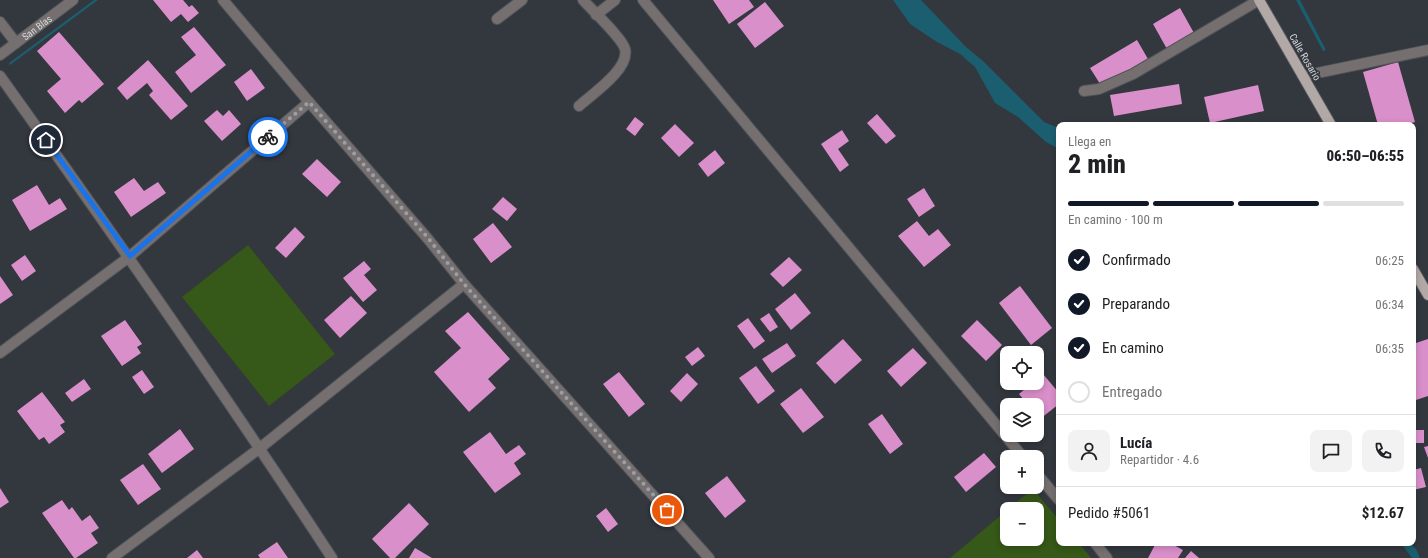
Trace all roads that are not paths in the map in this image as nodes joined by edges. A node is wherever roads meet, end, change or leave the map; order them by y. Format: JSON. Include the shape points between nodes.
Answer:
{"nodes":[{"id":1,"x":73,"y":0,"type":"edge"},
{"id":2,"x":223,"y":0,"type":"edge"},
{"id":3,"x":522,"y":0,"type":"edge"},
{"id":4,"x":583,"y":0,"type":"edge"},
{"id":5,"x":615,"y":0,"type":"edge"},
{"id":6,"x":643,"y":0,"type":"edge"},
{"id":7,"x":1259,"y":0,"type":"edge"},
{"id":8,"x":596,"y":15,"type":"junction"},
{"id":9,"x":496,"y":20,"type":"dead end"},
{"id":10,"x":0,"y":22,"type":"edge"},
{"id":11,"x":16,"y":43,"type":"junction"},
{"id":12,"x":1428,"y":50,"type":"edge"},
{"id":13,"x":0,"y":55,"type":"edge"},
{"id":14,"x":0,"y":76,"type":"edge"},
{"id":15,"x":1302,"y":76,"type":"junction"},
{"id":16,"x":1084,"y":91,"type":"dead end"},
{"id":17,"x":309,"y":102,"type":"junction"},
{"id":18,"x":578,"y":106,"type":"dead end"},
{"id":19,"x":1329,"y":122,"type":"edge"},
{"id":20,"x":130,"y":256,"type":"junction"},
{"id":21,"x":1416,"y":274,"type":"edge"},
{"id":22,"x":464,"y":284,"type":"junction"},
{"id":23,"x":1428,"y":295,"type":"edge"},
{"id":24,"x":0,"y":353,"type":"edge"},
{"id":25,"x":260,"y":448,"type":"junction"},
{"id":26,"x":1017,"y":450,"type":"edge"},
{"id":27,"x":1044,"y":482,"type":"edge"},
{"id":28,"x":1056,"y":496,"type":"edge"},
{"id":29,"x":1097,"y":546,"type":"edge"},
{"id":30,"x":112,"y":558,"type":"edge"},
{"id":31,"x":332,"y":558,"type":"edge"},
{"id":32,"x":709,"y":558,"type":"edge"},
{"id":33,"x":1107,"y":558,"type":"edge"}],
"edges":[{"from":1,"to":11,"type":"street","name":"San Blas"},
{"from":2,"to":17,"type":"street"},
{"from":3,"to":9,"type":"street"},
{"from":4,"to":8,"type":"street"},
{"from":5,"to":8,"type":"street"},
{"from":6,"to":26,"type":"street"},
{"from":7,"to":15,"type":"main road","name":"Calle Rosario"},
{"from":7,"to":16,"type":"street","via":[[1133,74],[1100,89]]},
{"from":8,"to":18,"type":"street","via":[[625,48],[625,57],[618,72]]},
{"from":10,"to":11,"type":"street"},
{"from":11,"to":13,"type":"street","name":"San Blas"},
{"from":12,"to":15,"type":"street"},
{"from":14,"to":20,"type":"street"},
{"from":15,"to":19,"type":"main road","name":"Calle Rosario"},
{"from":17,"to":20,"type":"street"},
{"from":17,"to":22,"type":"street","via":[[428,238]]},
{"from":20,"to":24,"type":"street"},
{"from":20,"to":25,"type":"street"},
{"from":21,"to":23,"type":"main road"},
{"from":22,"to":25,"type":"street"},
{"from":22,"to":32,"type":"street"},
{"from":25,"to":30,"type":"street"},
{"from":25,"to":31,"type":"street"},
{"from":27,"to":28,"type":"street"},
{"from":29,"to":33,"type":"street"}]}
